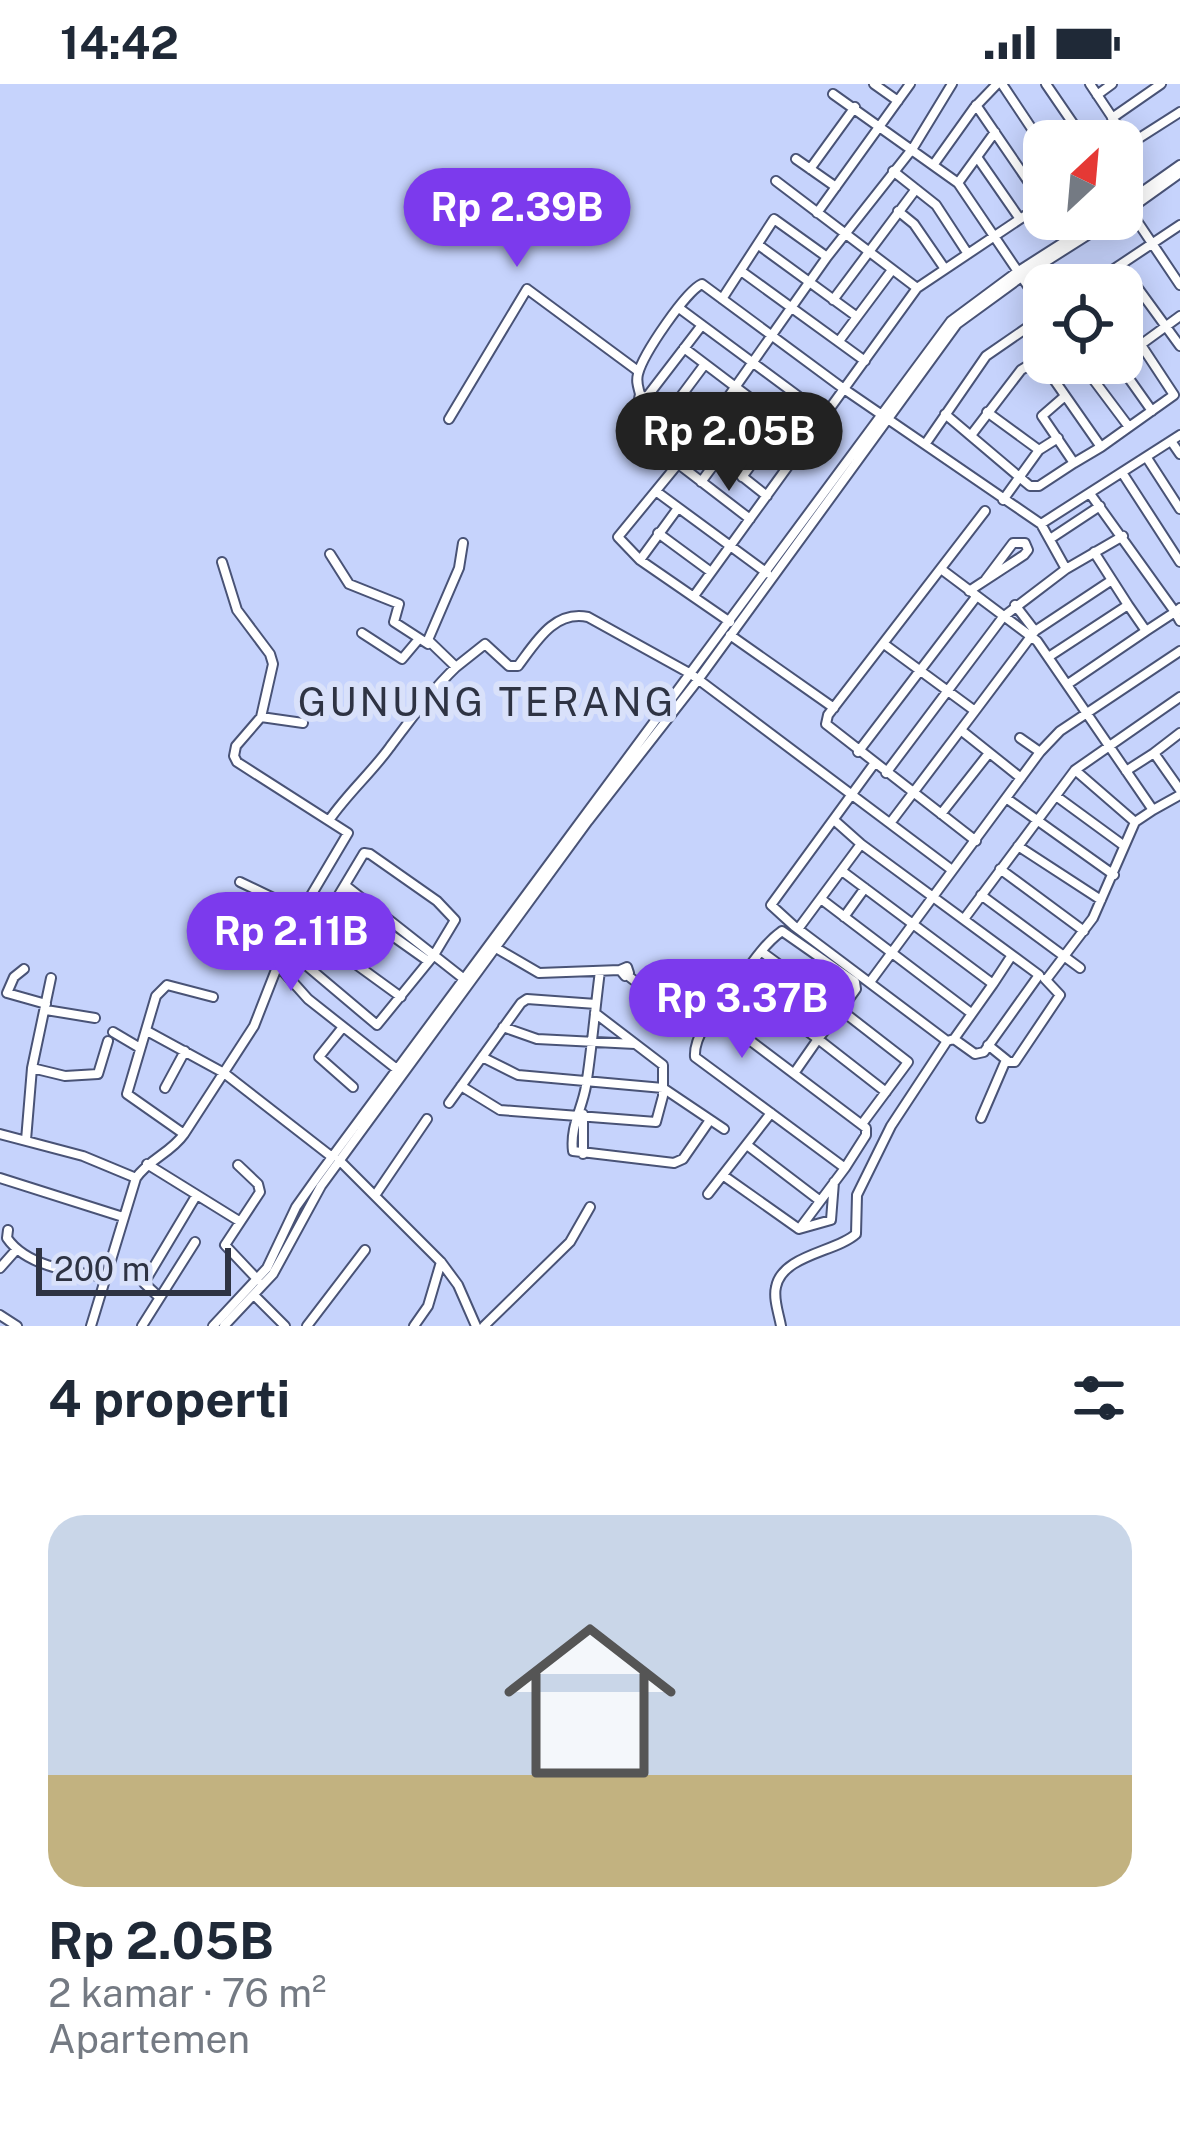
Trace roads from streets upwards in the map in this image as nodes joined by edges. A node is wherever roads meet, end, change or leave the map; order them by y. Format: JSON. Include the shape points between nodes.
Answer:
{"nodes":[{"id":1,"x":874,"y":84,"type":"edge"},
{"id":2,"x":910,"y":84,"type":"edge"},
{"id":3,"x":952,"y":84,"type":"edge"},
{"id":4,"x":1000,"y":84,"type":"edge"},
{"id":5,"x":1046,"y":84,"type":"edge"},
{"id":6,"x":1090,"y":84,"type":"edge"},
{"id":7,"x":1112,"y":84,"type":"edge"},
{"id":8,"x":1160,"y":84,"type":"edge"},
{"id":9,"x":833,"y":94,"type":"dead end"},
{"id":10,"x":1097,"y":95,"type":"junction"},
{"id":11,"x":898,"y":101,"type":"junction"},
{"id":12,"x":976,"y":105,"type":"junction"},
{"id":13,"x":855,"y":107,"type":"junction"},
{"id":14,"x":1180,"y":112,"type":"edge"},
{"id":15,"x":1112,"y":118,"type":"joint"},
{"id":16,"x":1025,"y":120,"type":"edge"},
{"id":17,"x":1070,"y":120,"type":"edge"},
{"id":18,"x":881,"y":125,"type":"junction"},
{"id":19,"x":995,"y":131,"type":"junction"},
{"id":20,"x":1143,"y":136,"type":"edge"},
{"id":21,"x":913,"y":148,"type":"junction"},
{"id":22,"x":977,"y":157,"type":"junction"},
{"id":23,"x":796,"y":159,"type":"dead end"},
{"id":24,"x":934,"y":164,"type":"junction"},
{"id":25,"x":810,"y":169,"type":"junction"},
{"id":26,"x":1180,"y":169,"type":"edge"},
{"id":27,"x":893,"y":171,"type":"junction"},
{"id":28,"x":1023,"y":172,"type":"edge"},
{"id":29,"x":776,"y":181,"type":"dead end"},
{"id":30,"x":958,"y":183,"type":"junction"},
{"id":31,"x":836,"y":187,"type":"junction"},
{"id":32,"x":916,"y":189,"type":"junction"},
{"id":33,"x":1143,"y":194,"type":"edge"},
{"id":34,"x":898,"y":212,"type":"junction"},
{"id":35,"x":817,"y":213,"type":"junction"},
{"id":36,"x":1023,"y":217,"type":"edge"},
{"id":37,"x":1020,"y":219,"type":"junction"},
{"id":38,"x":1180,"y":225,"type":"edge"},
{"id":39,"x":1143,"y":230,"type":"edge"},
{"id":40,"x":845,"y":234,"type":"junction"},
{"id":41,"x":995,"y":236,"type":"junction"},
{"id":42,"x":1069,"y":240,"type":"edge"},
{"id":43,"x":1077,"y":240,"type":"edge"},
{"id":44,"x":1152,"y":243,"type":"junction"},
{"id":45,"x":760,"y":245,"type":"junction"},
{"id":46,"x":868,"y":252,"type":"junction"},
{"id":47,"x":968,"y":254,"type":"junction"},
{"id":48,"x":827,"y":257,"type":"junction"},
{"id":49,"x":1121,"y":264,"type":"edge"},
{"id":50,"x":945,"y":269,"type":"junction"},
{"id":51,"x":1176,"y":269,"type":"edge"},
{"id":52,"x":892,"y":270,"type":"junction"},
{"id":53,"x":741,"y":271,"type":"junction"},
{"id":54,"x":1018,"y":275,"type":"junction"},
{"id":55,"x":1023,"y":282,"type":"edge"},
{"id":56,"x":811,"y":284,"type":"junction"},
{"id":57,"x":1180,"y":284,"type":"edge"},
{"id":58,"x":917,"y":288,"type":"junction"},
{"id":59,"x":1143,"y":296,"type":"edge"},
{"id":60,"x":722,"y":299,"type":"junction"},
{"id":61,"x":833,"y":299,"type":"junction"},
{"id":62,"x":794,"y":306,"type":"junction"},
{"id":63,"x":679,"y":308,"type":"junction"},
{"id":64,"x":856,"y":316,"type":"junction"},
{"id":65,"x":1180,"y":316,"type":"edge"},
{"id":66,"x":701,"y":325,"type":"junction"},
{"id":67,"x":1166,"y":327,"type":"junction"},
{"id":68,"x":1023,"y":329,"type":"edge"},
{"id":69,"x":773,"y":336,"type":"junction"},
{"id":70,"x":839,"y":341,"type":"junction"},
{"id":71,"x":1143,"y":343,"type":"joint"},
{"id":72,"x":1180,"y":346,"type":"edge"},
{"id":73,"x":684,"y":348,"type":"junction"},
{"id":74,"x":865,"y":361,"type":"junction"},
{"id":75,"x":705,"y":364,"type":"junction"},
{"id":76,"x":754,"y":364,"type":"junction"},
{"id":77,"x":638,"y":371,"type":"junction"},
{"id":78,"x":1023,"y":371,"type":"edge"},
{"id":79,"x":1057,"y":384,"type":"edge"},
{"id":80,"x":1097,"y":384,"type":"edge"},
{"id":81,"x":1133,"y":384,"type":"edge"},
{"id":82,"x":736,"y":387,"type":"junction"},
{"id":83,"x":844,"y":389,"type":"junction"},
{"id":84,"x":643,"y":396,"type":"junction"},
{"id":85,"x":1065,"y":396,"type":"junction"},
{"id":86,"x":1177,"y":399,"type":"edge"},
{"id":87,"x":760,"y":404,"type":"junction"},
{"id":88,"x":1152,"y":411,"type":"junction"},
{"id":89,"x":987,"y":412,"type":"junction"},
{"id":90,"x":945,"y":414,"type":"junction"},
{"id":91,"x":668,"y":415,"type":"junction"},
{"id":92,"x":825,"y":416,"type":"junction"},
{"id":93,"x":885,"y":418,"type":"junction"},
{"id":94,"x":449,"y":419,"type":"dead end"},
{"id":95,"x":783,"y":422,"type":"junction"},
{"id":96,"x":1129,"y":427,"type":"junction"},
{"id":97,"x":972,"y":434,"type":"junction"},
{"id":98,"x":700,"y":436,"type":"junction"},
{"id":99,"x":1058,"y":438,"type":"junction"},
{"id":100,"x":1176,"y":438,"type":"edge"},
{"id":101,"x":807,"y":441,"type":"junction"},
{"id":102,"x":926,"y":443,"type":"junction"},
{"id":103,"x":1100,"y":447,"type":"junction"},
{"id":104,"x":1039,"y":450,"type":"junction"},
{"id":105,"x":1180,"y":454,"type":"edge"},
{"id":106,"x":718,"y":458,"type":"junction"},
{"id":107,"x":1147,"y":458,"type":"junction"},
{"id":108,"x":679,"y":464,"type":"junction"},
{"id":109,"x":1074,"y":464,"type":"junction"},
{"id":110,"x":1124,"y":474,"type":"junction"},
{"id":111,"x":1020,"y":476,"type":"junction"},
{"id":112,"x":742,"y":477,"type":"junction"},
{"id":113,"x":701,"y":482,"type":"junction"},
{"id":114,"x":657,"y":492,"type":"junction"},
{"id":115,"x":767,"y":496,"type":"junction"},
{"id":116,"x":1091,"y":496,"type":"junction"},
{"id":117,"x":1004,"y":500,"type":"junction"},
{"id":118,"x":1178,"y":503,"type":"edge"},
{"id":119,"x":1100,"y":506,"type":"junction"},
{"id":120,"x":678,"y":508,"type":"junction"},
{"id":121,"x":985,"y":511,"type":"dead end"},
{"id":122,"x":750,"y":519,"type":"junction"},
{"id":123,"x":1041,"y":524,"type":"junction"},
{"id":124,"x":658,"y":533,"type":"junction"},
{"id":125,"x":1123,"y":536,"type":"junction"},
{"id":126,"x":1050,"y":539,"type":"junction"},
{"id":127,"x":463,"y":543,"type":"dead end"},
{"id":128,"x":730,"y":546,"type":"junction"},
{"id":129,"x":1094,"y":552,"type":"junction"},
{"id":130,"x":330,"y":554,"type":"dead end"},
{"id":131,"x":640,"y":560,"type":"junction"},
{"id":132,"x":222,"y":562,"type":"dead end"},
{"id":133,"x":1180,"y":562,"type":"edge"},
{"id":134,"x":941,"y":569,"type":"junction"},
{"id":135,"x":1066,"y":569,"type":"junction"},
{"id":136,"x":711,"y":572,"type":"junction"},
{"id":137,"x":768,"y":575,"type":"junction"},
{"id":138,"x":986,"y":579,"type":"junction"},
{"id":139,"x":1112,"y":580,"type":"junction"},
{"id":140,"x":972,"y":594,"type":"junction"},
{"id":141,"x":694,"y":596,"type":"junction"},
{"id":142,"x":1129,"y":604,"type":"junction"},
{"id":143,"x":1015,"y":605,"type":"junction"},
{"id":144,"x":1178,"y":614,"type":"edge"},
{"id":145,"x":1003,"y":617,"type":"junction"},
{"id":146,"x":730,"y":622,"type":"junction"},
{"id":147,"x":1146,"y":631,"type":"junction"},
{"id":148,"x":362,"y":633,"type":"dead end"},
{"id":149,"x":1034,"y":633,"type":"junction"},
{"id":150,"x":730,"y":635,"type":"junction"},
{"id":151,"x":418,"y":640,"type":"junction"},
{"id":152,"x":429,"y":644,"type":"junction"},
{"id":153,"x":884,"y":644,"type":"junction"},
{"id":154,"x":1180,"y":651,"type":"edge"},
{"id":155,"x":1050,"y":656,"type":"junction"},
{"id":156,"x":456,"y":667,"type":"junction"},
{"id":157,"x":920,"y":670,"type":"junction"},
{"id":158,"x":694,"y":677,"type":"junction"},
{"id":159,"x":1068,"y":684,"type":"junction"},
{"id":160,"x":948,"y":691,"type":"junction"},
{"id":161,"x":1180,"y":697,"type":"edge"},
{"id":162,"x":834,"y":708,"type":"junction"},
{"id":163,"x":975,"y":711,"type":"junction"},
{"id":164,"x":1087,"y":712,"type":"junction"},
{"id":165,"x":261,"y":716,"type":"junction"},
{"id":166,"x":303,"y":723,"type":"dead end"},
{"id":167,"x":962,"y":731,"type":"junction"},
{"id":168,"x":1179,"y":735,"type":"edge"},
{"id":169,"x":1020,"y":738,"type":"dead end"},
{"id":170,"x":1108,"y":744,"type":"junction"},
{"id":171,"x":858,"y":752,"type":"junction"},
{"id":172,"x":1040,"y":752,"type":"junction"},
{"id":173,"x":988,"y":753,"type":"junction"},
{"id":174,"x":1154,"y":753,"type":"junction"},
{"id":175,"x":874,"y":764,"type":"junction"},
{"id":176,"x":1075,"y":770,"type":"junction"},
{"id":177,"x":1126,"y":771,"type":"junction"},
{"id":178,"x":886,"y":772,"type":"junction"},
{"id":179,"x":1021,"y":778,"type":"junction"},
{"id":180,"x":1180,"y":793,"type":"edge"},
{"id":181,"x":853,"y":794,"type":"junction"},
{"id":182,"x":914,"y":794,"type":"junction"},
{"id":183,"x":1056,"y":796,"type":"junction"},
{"id":184,"x":1006,"y":798,"type":"junction"},
{"id":185,"x":1153,"y":810,"type":"junction"},
{"id":186,"x":941,"y":814,"type":"junction"},
{"id":187,"x":330,"y":819,"type":"junction"},
{"id":188,"x":834,"y":820,"type":"junction"},
{"id":189,"x":891,"y":822,"type":"junction"},
{"id":190,"x":1036,"y":822,"type":"junction"},
{"id":191,"x":1136,"y":822,"type":"junction"},
{"id":192,"x":976,"y":841,"type":"junction"},
{"id":193,"x":861,"y":844,"type":"junction"},
{"id":194,"x":1123,"y":845,"type":"junction"},
{"id":195,"x":1018,"y":846,"type":"junction"},
{"id":196,"x":1000,"y":869,"type":"junction"},
{"id":197,"x":952,"y":870,"type":"junction"},
{"id":198,"x":842,"y":871,"type":"junction"},
{"id":199,"x":1114,"y":875,"type":"junction"},
{"id":200,"x":241,"y":882,"type":"dead end"},
{"id":201,"x":346,"y":886,"type":"junction"},
{"id":202,"x":865,"y":888,"type":"junction"},
{"id":203,"x":981,"y":895,"type":"junction"},
{"id":204,"x":934,"y":896,"type":"junction"},
{"id":205,"x":339,"y":898,"type":"junction"},
{"id":206,"x":820,"y":899,"type":"junction"},
{"id":207,"x":1101,"y":901,"type":"junction"},
{"id":208,"x":844,"y":916,"type":"junction"},
{"id":209,"x":964,"y":920,"type":"junction"},
{"id":210,"x":386,"y":923,"type":"junction"},
{"id":211,"x":915,"y":923,"type":"junction"},
{"id":212,"x":798,"y":928,"type":"junction"},
{"id":213,"x":1084,"y":932,"type":"junction"},
{"id":214,"x":317,"y":936,"type":"junction"},
{"id":215,"x":493,"y":946,"type":"junction"},
{"id":216,"x":762,"y":952,"type":"junction"},
{"id":217,"x":893,"y":952,"type":"junction"},
{"id":218,"x":1012,"y":956,"type":"junction"},
{"id":219,"x":1065,"y":957,"type":"junction"},
{"id":220,"x":431,"y":958,"type":"junction"},
{"id":221,"x":1080,"y":968,"type":"dead end"},
{"id":222,"x":24,"y":969,"type":"dead end"},
{"id":223,"x":600,"y":971,"type":"junction"},
{"id":224,"x":1043,"y":977,"type":"junction"},
{"id":225,"x":51,"y":978,"type":"dead end"},
{"id":226,"x":464,"y":979,"type":"junction"},
{"id":227,"x":739,"y":981,"type":"junction"},
{"id":228,"x":870,"y":982,"type":"junction"},
{"id":229,"x":993,"y":984,"type":"junction"},
{"id":230,"x":213,"y":997,"type":"dead end"},
{"id":231,"x":401,"y":997,"type":"junction"},
{"id":232,"x":46,"y":1007,"type":"junction"},
{"id":233,"x":595,"y":1009,"type":"junction"},
{"id":234,"x":841,"y":1010,"type":"junction"},
{"id":235,"x":971,"y":1013,"type":"junction"},
{"id":236,"x":716,"y":1014,"type":"junction"},
{"id":237,"x":95,"y":1018,"type":"dead end"},
{"id":238,"x":343,"y":1027,"type":"junction"},
{"id":239,"x":503,"y":1027,"type":"junction"},
{"id":240,"x":147,"y":1031,"type":"junction"},
{"id":241,"x":702,"y":1032,"type":"junction"},
{"id":242,"x":818,"y":1039,"type":"junction"},
{"id":243,"x":950,"y":1040,"type":"junction"},
{"id":244,"x":591,"y":1044,"type":"junction"},
{"id":245,"x":636,"y":1044,"type":"junction"},
{"id":246,"x":988,"y":1045,"type":"junction"},
{"id":247,"x":140,"y":1048,"type":"junction"},
{"id":248,"x":185,"y":1051,"type":"junction"},
{"id":249,"x":482,"y":1057,"type":"junction"},
{"id":250,"x":1006,"y":1060,"type":"junction"},
{"id":251,"x":32,"y":1068,"type":"junction"},
{"id":252,"x":401,"y":1072,"type":"junction"},
{"id":253,"x":795,"y":1072,"type":"junction"},
{"id":254,"x":224,"y":1073,"type":"junction"},
{"id":255,"x":587,"y":1081,"type":"junction"},
{"id":256,"x":461,"y":1086,"type":"junction"},
{"id":257,"x":165,"y":1088,"type":"dead end"},
{"id":258,"x":353,"y":1088,"type":"dead end"},
{"id":259,"x":663,"y":1088,"type":"junction"},
{"id":260,"x":886,"y":1092,"type":"junction"},
{"id":261,"x":449,"y":1103,"type":"dead end"},
{"id":262,"x":771,"y":1113,"type":"junction"},
{"id":263,"x":580,"y":1116,"type":"junction"},
{"id":264,"x":981,"y":1118,"type":"dead end"},
{"id":265,"x":427,"y":1119,"type":"dead end"},
{"id":266,"x":710,"y":1120,"type":"junction"},
{"id":267,"x":862,"y":1124,"type":"junction"},
{"id":268,"x":724,"y":1129,"type":"dead end"},
{"id":269,"x":0,"y":1134,"type":"edge"},
{"id":270,"x":184,"y":1134,"type":"junction"},
{"id":271,"x":26,"y":1140,"type":"junction"},
{"id":272,"x":747,"y":1145,"type":"junction"},
{"id":273,"x":336,"y":1158,"type":"junction"},
{"id":274,"x":147,"y":1164,"type":"junction"},
{"id":275,"x":238,"y":1165,"type":"dead end"},
{"id":276,"x":845,"y":1168,"type":"junction"},
{"id":277,"x":724,"y":1176,"type":"junction"},
{"id":278,"x":0,"y":1178,"type":"edge"},
{"id":279,"x":136,"y":1178,"type":"junction"},
{"id":280,"x":834,"y":1182,"type":"junction"},
{"id":281,"x":376,"y":1193,"type":"junction"},
{"id":282,"x":708,"y":1194,"type":"dead end"},
{"id":283,"x":196,"y":1196,"type":"junction"},
{"id":284,"x":820,"y":1200,"type":"junction"},
{"id":285,"x":590,"y":1207,"type":"dead end"},
{"id":286,"x":123,"y":1217,"type":"junction"},
{"id":287,"x":239,"y":1221,"type":"junction"},
{"id":288,"x":799,"y":1229,"type":"junction"},
{"id":289,"x":8,"y":1230,"type":"dead end"},
{"id":290,"x":287,"y":1238,"type":"junction"},
{"id":291,"x":195,"y":1242,"type":"dead end"},
{"id":292,"x":16,"y":1250,"type":"junction"},
{"id":293,"x":365,"y":1250,"type":"dead end"},
{"id":294,"x":441,"y":1262,"type":"junction"},
{"id":295,"x":0,"y":1268,"type":"edge"},
{"id":296,"x":105,"y":1277,"type":"junction"},
{"id":297,"x":258,"y":1280,"type":"junction"},
{"id":298,"x":254,"y":1295,"type":"junction"},
{"id":299,"x":159,"y":1297,"type":"junction"},
{"id":300,"x":0,"y":1315,"type":"edge"},
{"id":301,"x":226,"y":1325,"type":"edge"},
{"id":302,"x":16,"y":1326,"type":"edge"},
{"id":303,"x":92,"y":1326,"type":"edge"},
{"id":304,"x":142,"y":1326,"type":"edge"},
{"id":305,"x":213,"y":1326,"type":"edge"},
{"id":306,"x":285,"y":1326,"type":"edge"},
{"id":307,"x":307,"y":1326,"type":"edge"},
{"id":308,"x":413,"y":1326,"type":"edge"},
{"id":309,"x":480,"y":1326,"type":"edge"},
{"id":310,"x":781,"y":1326,"type":"edge"}],
"edges":[{"from":1,"to":11,"type":"street"},
{"from":2,"to":11,"type":"street"},
{"from":3,"to":21,"type":"street"},
{"from":4,"to":12,"type":"street"},
{"from":4,"to":16,"type":"street"},
{"from":5,"to":17,"type":"street"},
{"from":6,"to":10,"type":"street"},
{"from":7,"to":10,"type":"street"},
{"from":8,"to":15,"type":"street"},
{"from":9,"to":13,"type":"street"},
{"from":10,"to":15,"type":"street"},
{"from":11,"to":18,"type":"street"},
{"from":12,"to":19,"type":"street"},
{"from":12,"to":24,"type":"street"},
{"from":13,"to":18,"type":"street"},
{"from":13,"to":25,"type":"street"},
{"from":14,"to":20,"type":"street"},
{"from":18,"to":21,"type":"street"},
{"from":18,"to":31,"type":"street"},
{"from":19,"to":22,"type":"street"},
{"from":19,"to":28,"type":"street"},
{"from":21,"to":24,"type":"street"},
{"from":21,"to":27,"type":"street"},
{"from":22,"to":30,"type":"street"},
{"from":22,"to":37,"type":"street"},
{"from":23,"to":25,"type":"street"},
{"from":24,"to":30,"type":"street"},
{"from":25,"to":31,"type":"street"},
{"from":26,"to":33,"type":"street"},
{"from":27,"to":32,"type":"street"},
{"from":27,"to":40,"type":"street"},
{"from":29,"to":35,"type":"street"},
{"from":30,"to":41,"type":"street"},
{"from":31,"to":35,"type":"street"},
{"from":32,"to":34,"type":"street"},
{"from":32,"to":47,"type":"street"},
{"from":34,"to":46,"type":"street"},
{"from":34,"to":50,"type":"street"},
{"from":35,"to":40,"type":"street"},
{"from":36,"to":37,"type":"street"},
{"from":37,"to":41,"type":"street"},
{"from":38,"to":44,"type":"street"},
{"from":39,"to":44,"type":"street"},
{"from":40,"to":46,"type":"street"},
{"from":40,"to":48,"type":"street"},
{"from":41,"to":47,"type":"street"},
{"from":41,"to":54,"type":"street"},
{"from":42,"to":54,"type":"street"},
{"from":43,"to":54,"type":"street"},
{"from":44,"to":49,"type":"street"},
{"from":44,"to":51,"type":"street"},
{"from":45,"to":48,"type":"street","via":[[774,219]]},
{"from":45,"to":53,"type":"street"},
{"from":45,"to":56,"type":"street"},
{"from":46,"to":52,"type":"street"},
{"from":46,"to":61,"type":"street"},
{"from":47,"to":50,"type":"street"},
{"from":48,"to":56,"type":"street"},
{"from":50,"to":58,"type":"street"},
{"from":51,"to":57,"type":"street"},
{"from":52,"to":58,"type":"street"},
{"from":52,"to":64,"type":"street"},
{"from":53,"to":60,"type":"street"},
{"from":53,"to":62,"type":"street"},
{"from":54,"to":55,"type":"street"},
{"from":54,"to":93,"type":"street","via":[[957,324]]},
{"from":56,"to":61,"type":"street"},
{"from":56,"to":62,"type":"street"},
{"from":58,"to":74,"type":"street"},
{"from":59,"to":67,"type":"street"},
{"from":60,"to":63,"type":"street","via":[[698,284]]},
{"from":60,"to":69,"type":"street"},
{"from":61,"to":64,"type":"street"},
{"from":62,"to":69,"type":"street"},
{"from":62,"to":70,"type":"street"},
{"from":63,"to":66,"type":"street"},
{"from":63,"to":77,"type":"street"},
{"from":64,"to":70,"type":"street"},
{"from":65,"to":67,"type":"street"},
{"from":66,"to":73,"type":"street"},
{"from":66,"to":76,"type":"street"},
{"from":67,"to":71,"type":"street"},
{"from":67,"to":72,"type":"street"},
{"from":68,"to":90,"type":"street","via":[[986,356]]},
{"from":69,"to":76,"type":"street"},
{"from":69,"to":83,"type":"street"},
{"from":70,"to":74,"type":"street"},
{"from":71,"to":86,"type":"street"},
{"from":73,"to":75,"type":"street"},
{"from":73,"to":84,"type":"street"},
{"from":74,"to":83,"type":"street"},
{"from":75,"to":82,"type":"street"},
{"from":75,"to":91,"type":"street"},
{"from":76,"to":82,"type":"street"},
{"from":76,"to":92,"type":"street"},
{"from":77,"to":84,"type":"street"},
{"from":77,"to":94,"type":"street","via":[[527,289]]},
{"from":78,"to":89,"type":"street"},
{"from":79,"to":85,"type":"street"},
{"from":80,"to":96,"type":"street"},
{"from":81,"to":88,"type":"street"},
{"from":82,"to":87,"type":"street"},
{"from":82,"to":98,"type":"street"},
{"from":83,"to":92,"type":"street"},
{"from":83,"to":93,"type":"street"},
{"from":84,"to":91,"type":"street"},
{"from":84,"to":108,"type":"street","via":[[633,429]]},
{"from":85,"to":99,"type":"street","via":[[1042,414]]},
{"from":85,"to":103,"type":"street"},
{"from":86,"to":88,"type":"street"},
{"from":87,"to":95,"type":"street"},
{"from":87,"to":106,"type":"street"},
{"from":88,"to":96,"type":"street"},
{"from":89,"to":97,"type":"street"},
{"from":89,"to":104,"type":"street"},
{"from":90,"to":97,"type":"street"},
{"from":90,"to":102,"type":"street"},
{"from":91,"to":98,"type":"street"},
{"from":92,"to":101,"type":"street"},
{"from":93,"to":102,"type":"street"},
{"from":93,"to":137,"type":"street"},
{"from":95,"to":101,"type":"street"},
{"from":95,"to":112,"type":"street"},
{"from":96,"to":103,"type":"street"},
{"from":97,"to":111,"type":"street"},
{"from":98,"to":108,"type":"street"},
{"from":99,"to":104,"type":"street"},
{"from":99,"to":109,"type":"street"},
{"from":100,"to":105,"type":"street"},
{"from":100,"to":107,"type":"street"},
{"from":101,"to":115,"type":"street"},
{"from":102,"to":117,"type":"street"},
{"from":103,"to":109,"type":"street"},
{"from":104,"to":111,"type":"street"},
{"from":106,"to":112,"type":"street"},
{"from":106,"to":113,"type":"street"},
{"from":107,"to":110,"type":"street"},
{"from":107,"to":118,"type":"street"},
{"from":108,"to":113,"type":"street"},
{"from":108,"to":114,"type":"street"},
{"from":109,"to":111,"type":"street","via":[[1040,486]]},
{"from":110,"to":116,"type":"street"},
{"from":110,"to":133,"type":"street"},
{"from":111,"to":117,"type":"street"},
{"from":112,"to":115,"type":"street"},
{"from":113,"to":122,"type":"street"},
{"from":114,"to":120,"type":"street"},
{"from":114,"to":131,"type":"street","via":[[618,537]]},
{"from":115,"to":122,"type":"street"},
{"from":116,"to":119,"type":"street"},
{"from":116,"to":123,"type":"street"},
{"from":117,"to":123,"type":"street"},
{"from":119,"to":125,"type":"street"},
{"from":119,"to":126,"type":"street"},
{"from":120,"to":124,"type":"street"},
{"from":120,"to":128,"type":"street"},
{"from":121,"to":134,"type":"street"},
{"from":122,"to":128,"type":"street"},
{"from":123,"to":126,"type":"street"},
{"from":124,"to":131,"type":"street"},
{"from":124,"to":136,"type":"street"},
{"from":125,"to":129,"type":"street"},
{"from":125,"to":144,"type":"street"},
{"from":126,"to":135,"type":"street"},
{"from":127,"to":152,"type":"street"},
{"from":128,"to":136,"type":"street"},
{"from":128,"to":137,"type":"street"},
{"from":129,"to":135,"type":"street"},
{"from":129,"to":139,"type":"street"},
{"from":130,"to":151,"type":"street","via":[[349,584],[399,604],[394,622]]},
{"from":131,"to":141,"type":"street"},
{"from":132,"to":165,"type":"street","via":[[237,610],[273,664]]},
{"from":134,"to":140,"type":"street"},
{"from":134,"to":153,"type":"street"},
{"from":135,"to":143,"type":"street"},
{"from":136,"to":141,"type":"street"},
{"from":137,"to":146,"type":"street"},
{"from":137,"to":150,"type":"street"},
{"from":138,"to":138,"type":"street","via":[[1027,553],[1025,543],[1013,543]]},
{"from":138,"to":140,"type":"street"},
{"from":139,"to":142,"type":"street"},
{"from":139,"to":149,"type":"street"},
{"from":140,"to":145,"type":"street"},
{"from":140,"to":157,"type":"street"},
{"from":141,"to":146,"type":"street"},
{"from":142,"to":147,"type":"street"},
{"from":142,"to":155,"type":"street"},
{"from":143,"to":145,"type":"street"},
{"from":143,"to":149,"type":"street"},
{"from":144,"to":147,"type":"street"},
{"from":145,"to":149,"type":"street"},
{"from":145,"to":160,"type":"street"},
{"from":146,"to":158,"type":"street"},
{"from":147,"to":159,"type":"street"},
{"from":148,"to":151,"type":"street","via":[[402,659]]},
{"from":149,"to":155,"type":"street"},
{"from":149,"to":163,"type":"street"},
{"from":150,"to":158,"type":"street"},
{"from":150,"to":162,"type":"street"},
{"from":151,"to":152,"type":"street"},
{"from":152,"to":156,"type":"street"},
{"from":153,"to":157,"type":"street"},
{"from":153,"to":162,"type":"street"},
{"from":154,"to":164,"type":"street"},
{"from":155,"to":159,"type":"street"},
{"from":156,"to":158,"type":"street","via":[[485,644],[518,666],[533,643],[572,614]]},
{"from":156,"to":187,"type":"street"},
{"from":157,"to":160,"type":"street"},
{"from":157,"to":171,"type":"street"},
{"from":158,"to":181,"type":"street"},
{"from":158,"to":215,"type":"street"},
{"from":159,"to":164,"type":"street"},
{"from":160,"to":163,"type":"street"},
{"from":160,"to":178,"type":"street"},
{"from":161,"to":170,"type":"street"},
{"from":162,"to":171,"type":"street","via":[[826,724]]},
{"from":163,"to":167,"type":"street"},
{"from":164,"to":170,"type":"street"},
{"from":164,"to":172,"type":"street"},
{"from":165,"to":166,"type":"street"},
{"from":165,"to":187,"type":"street","via":[[236,746],[237,762]]},
{"from":167,"to":173,"type":"street"},
{"from":167,"to":182,"type":"street"},
{"from":168,"to":174,"type":"street"},
{"from":169,"to":172,"type":"street"},
{"from":170,"to":176,"type":"street"},
{"from":170,"to":177,"type":"street"},
{"from":171,"to":175,"type":"street"},
{"from":172,"to":179,"type":"street"},
{"from":173,"to":179,"type":"street"},
{"from":173,"to":186,"type":"street"},
{"from":174,"to":177,"type":"street"},
{"from":174,"to":180,"type":"street"},
{"from":175,"to":178,"type":"street"},
{"from":175,"to":181,"type":"street"},
{"from":176,"to":183,"type":"street"},
{"from":176,"to":191,"type":"street"},
{"from":177,"to":185,"type":"street"},
{"from":178,"to":182,"type":"street"},
{"from":179,"to":184,"type":"street"},
{"from":180,"to":185,"type":"street"},
{"from":181,"to":188,"type":"street"},
{"from":181,"to":189,"type":"street"},
{"from":182,"to":186,"type":"street"},
{"from":182,"to":189,"type":"street"},
{"from":183,"to":190,"type":"street"},
{"from":183,"to":194,"type":"street"},
{"from":184,"to":190,"type":"street"},
{"from":184,"to":192,"type":"street"},
{"from":185,"to":191,"type":"street"},
{"from":186,"to":192,"type":"street"},
{"from":187,"to":238,"type":"street","via":[[348,836],[300,914],[283,968]]},
{"from":188,"to":193,"type":"street"},
{"from":188,"to":212,"type":"street","via":[[772,902]]},
{"from":189,"to":197,"type":"street"},
{"from":190,"to":195,"type":"street"},
{"from":190,"to":199,"type":"street"},
{"from":191,"to":194,"type":"street"},
{"from":192,"to":197,"type":"street"},
{"from":193,"to":198,"type":"street"},
{"from":193,"to":204,"type":"street"},
{"from":194,"to":199,"type":"street"},
{"from":195,"to":196,"type":"street"},
{"from":195,"to":207,"type":"street"},
{"from":196,"to":203,"type":"street"},
{"from":196,"to":213,"type":"street"},
{"from":197,"to":204,"type":"street"},
{"from":198,"to":202,"type":"street"},
{"from":198,"to":206,"type":"street"},
{"from":199,"to":207,"type":"street"},
{"from":200,"to":254,"type":"street","via":[[297,913],[254,1026]]},
{"from":201,"to":205,"type":"street"},
{"from":201,"to":210,"type":"street"},
{"from":201,"to":220,"type":"street","via":[[368,853],[436,902],[455,920]]},
{"from":202,"to":208,"type":"street"},
{"from":202,"to":211,"type":"street"},
{"from":203,"to":209,"type":"street"},
{"from":203,"to":219,"type":"street"},
{"from":204,"to":209,"type":"street"},
{"from":204,"to":211,"type":"street"},
{"from":205,"to":210,"type":"street"},
{"from":205,"to":214,"type":"street"},
{"from":206,"to":208,"type":"street"},
{"from":206,"to":212,"type":"street"},
{"from":207,"to":213,"type":"street"},
{"from":208,"to":217,"type":"street"},
{"from":209,"to":218,"type":"street"},
{"from":210,"to":220,"type":"street"},
{"from":211,"to":217,"type":"street"},
{"from":211,"to":229,"type":"street"},
{"from":212,"to":228,"type":"street"},
{"from":213,"to":219,"type":"street"},
{"from":214,"to":231,"type":"street"},
{"from":214,"to":231,"type":"street","via":[[308,969],[377,1025]]},
{"from":215,"to":223,"type":"street","via":[[539,973]]},
{"from":215,"to":226,"type":"street"},
{"from":215,"to":252,"type":"street"},
{"from":216,"to":227,"type":"street"},
{"from":216,"to":234,"type":"street"},
{"from":216,"to":234,"type":"street","via":[[784,931],[849,976],[857,987]]},
{"from":217,"to":228,"type":"street"},
{"from":217,"to":235,"type":"street"},
{"from":218,"to":224,"type":"street"},
{"from":218,"to":229,"type":"street"},
{"from":219,"to":221,"type":"street"},
{"from":219,"to":224,"type":"street"},
{"from":220,"to":226,"type":"street"},
{"from":220,"to":231,"type":"street"},
{"from":222,"to":232,"type":"street","via":[[7,993]]},
{"from":223,"to":233,"type":"street"},
{"from":223,"to":241,"type":"street","via":[[624,973]]},
{"from":224,"to":246,"type":"street"},
{"from":224,"to":250,"type":"street","via":[[1060,995],[1015,1062]]},
{"from":225,"to":232,"type":"street"},
{"from":226,"to":252,"type":"street"},
{"from":227,"to":236,"type":"street"},
{"from":227,"to":242,"type":"street"},
{"from":228,"to":243,"type":"street"},
{"from":229,"to":235,"type":"street"},
{"from":230,"to":240,"type":"street","via":[[162,986]]},
{"from":232,"to":237,"type":"street"},
{"from":232,"to":251,"type":"street"},
{"from":233,"to":239,"type":"street","via":[[527,999]]},
{"from":233,"to":244,"type":"street"},
{"from":233,"to":245,"type":"street"},
{"from":234,"to":242,"type":"street"},
{"from":234,"to":260,"type":"street","via":[[908,1061]]},
{"from":235,"to":243,"type":"street"},
{"from":236,"to":241,"type":"street"},
{"from":236,"to":253,"type":"street"},
{"from":238,"to":252,"type":"street"},
{"from":238,"to":258,"type":"street","via":[[320,1057]]},
{"from":239,"to":244,"type":"street"},
{"from":239,"to":249,"type":"street"},
{"from":240,"to":247,"type":"street"},
{"from":240,"to":248,"type":"street"},
{"from":241,"to":262,"type":"street","via":[[695,1057]]},
{"from":242,"to":253,"type":"street"},
{"from":242,"to":260,"type":"street"},
{"from":243,"to":246,"type":"street","via":[[978,1054]]},
{"from":243,"to":310,"type":"street","via":[[856,1195],[856,1234],[779,1279]]},
{"from":244,"to":245,"type":"street"},
{"from":244,"to":255,"type":"street"},
{"from":245,"to":259,"type":"street","via":[[662,1061]]},
{"from":246,"to":250,"type":"street"},
{"from":247,"to":251,"type":"street","via":[[110,1036],[98,1074]]},
{"from":247,"to":270,"type":"street","via":[[127,1094]]},
{"from":248,"to":254,"type":"street"},
{"from":248,"to":257,"type":"street"},
{"from":249,"to":255,"type":"street","via":[[518,1075]]},
{"from":249,"to":256,"type":"street"},
{"from":250,"to":264,"type":"street"},
{"from":251,"to":271,"type":"street"},
{"from":252,"to":273,"type":"street"},
{"from":253,"to":267,"type":"street"},
{"from":254,"to":270,"type":"street"},
{"from":254,"to":273,"type":"street"},
{"from":255,"to":259,"type":"street"},
{"from":255,"to":263,"type":"street"},
{"from":256,"to":261,"type":"street"},
{"from":256,"to":263,"type":"street","via":[[500,1110]]},
{"from":259,"to":263,"type":"street","via":[[656,1122]]},
{"from":259,"to":266,"type":"street"},
{"from":260,"to":267,"type":"street"},
{"from":262,"to":272,"type":"street"},
{"from":262,"to":276,"type":"street"},
{"from":263,"to":266,"type":"street","via":[[583,1154],[674,1163]]},
{"from":265,"to":281,"type":"street"},
{"from":266,"to":268,"type":"street"},
{"from":267,"to":276,"type":"street","via":[[866,1135]]},
{"from":269,"to":271,"type":"street"},
{"from":270,"to":274,"type":"street"},
{"from":271,"to":279,"type":"street"},
{"from":272,"to":277,"type":"street"},
{"from":272,"to":284,"type":"street"},
{"from":273,"to":281,"type":"street"},
{"from":273,"to":290,"type":"street"},
{"from":274,"to":279,"type":"street"},
{"from":274,"to":283,"type":"street"},
{"from":275,"to":287,"type":"street","via":[[260,1192]]},
{"from":276,"to":280,"type":"street"},
{"from":277,"to":282,"type":"street"},
{"from":277,"to":288,"type":"street"},
{"from":278,"to":286,"type":"street"},
{"from":279,"to":286,"type":"street"},
{"from":280,"to":284,"type":"street"},
{"from":280,"to":288,"type":"street","via":[[831,1220]]},
{"from":281,"to":294,"type":"street"},
{"from":283,"to":287,"type":"street"},
{"from":283,"to":299,"type":"street","via":[[144,1283]]},
{"from":284,"to":288,"type":"street"},
{"from":285,"to":309,"type":"street","via":[[570,1242]]},
{"from":286,"to":296,"type":"street"},
{"from":287,"to":297,"type":"street","via":[[225,1245]]},
{"from":289,"to":292,"type":"street"},
{"from":290,"to":297,"type":"street"},
{"from":290,"to":298,"type":"street"},
{"from":291,"to":299,"type":"street"},
{"from":292,"to":295,"type":"street"},
{"from":292,"to":296,"type":"street"},
{"from":293,"to":307,"type":"street"},
{"from":294,"to":308,"type":"street"},
{"from":294,"to":309,"type":"street"},
{"from":296,"to":303,"type":"street"},
{"from":297,"to":305,"type":"street"},
{"from":298,"to":301,"type":"street"},
{"from":298,"to":306,"type":"street"},
{"from":299,"to":304,"type":"street"},
{"from":300,"to":302,"type":"street"}]}
